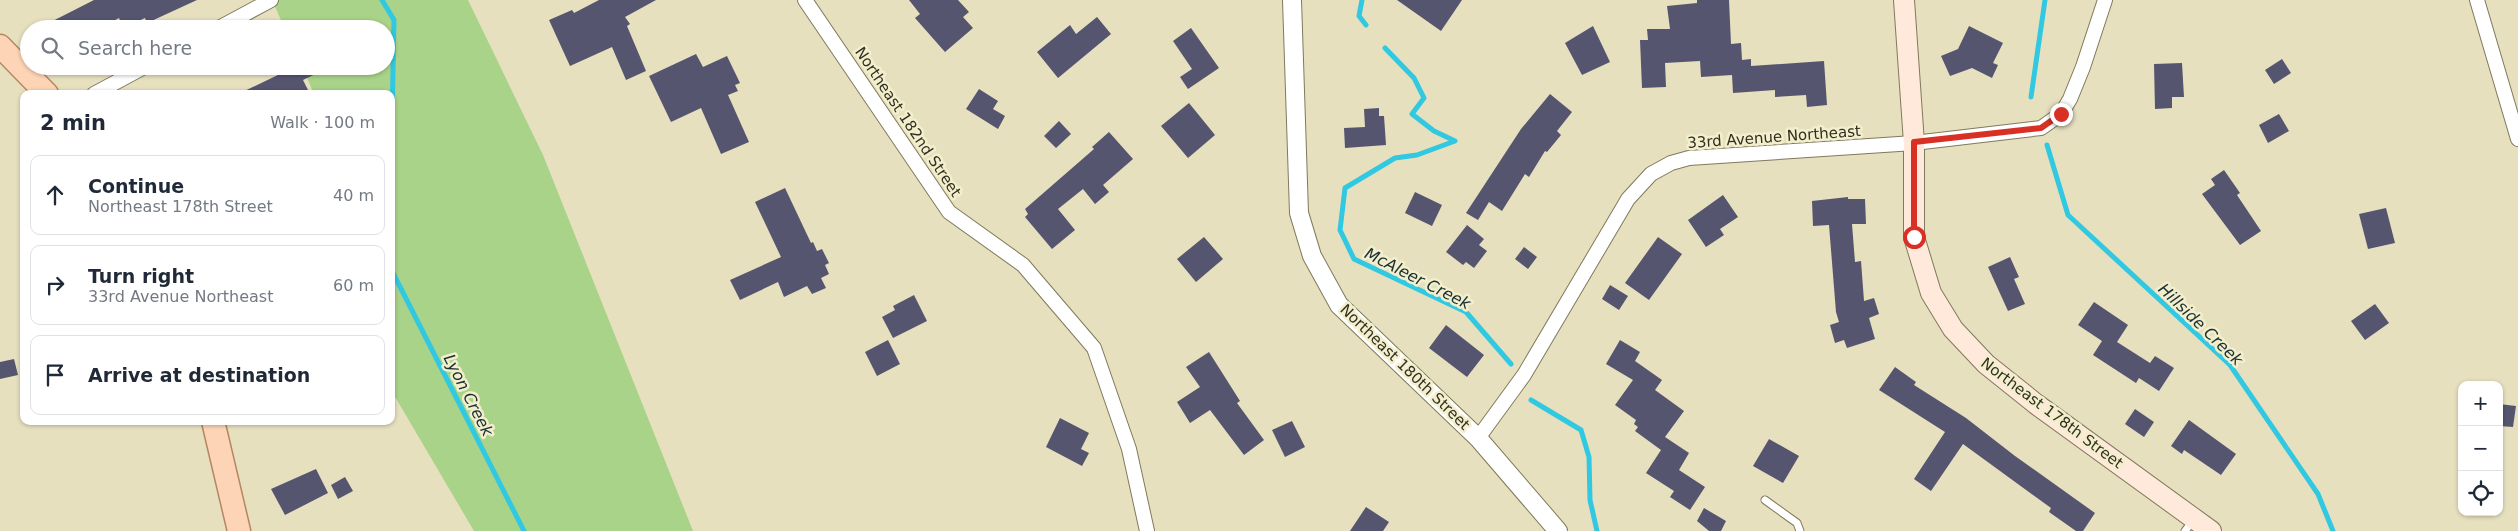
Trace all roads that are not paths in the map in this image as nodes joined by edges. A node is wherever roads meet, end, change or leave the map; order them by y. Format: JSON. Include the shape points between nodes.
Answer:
{"nodes":[{"id":1,"x":271,"y":0,"type":"edge"},
{"id":2,"x":805,"y":0,"type":"edge"},
{"id":3,"x":1292,"y":0,"type":"edge"},
{"id":4,"x":1904,"y":0,"type":"edge"},
{"id":5,"x":2105,"y":0,"type":"edge"},
{"id":6,"x":2478,"y":0,"type":"edge"},
{"id":7,"x":234,"y":20,"type":"edge"},
{"id":8,"x":0,"y":46,"type":"edge"},
{"id":9,"x":20,"y":67,"type":"edge"},
{"id":10,"x":28,"y":75,"type":"edge"},
{"id":11,"x":129,"y":75,"type":"edge"},
{"id":12,"x":42,"y":90,"type":"edge"},
{"id":13,"x":101,"y":90,"type":"edge"},
{"id":14,"x":2518,"y":138,"type":"edge"},
{"id":15,"x":1914,"y":142,"type":"junction"},
{"id":16,"x":214,"y":425,"type":"edge"},
{"id":17,"x":1478,"y":438,"type":"junction"},
{"id":18,"x":1765,"y":500,"type":"dead end"},
{"id":19,"x":2190,"y":525,"type":"edge"},
{"id":20,"x":238,"y":531,"type":"edge"},
{"id":21,"x":1147,"y":531,"type":"edge"},
{"id":22,"x":1558,"y":531,"type":"edge"},
{"id":23,"x":1800,"y":531,"type":"edge"},
{"id":24,"x":2211,"y":531,"type":"edge"}],
"edges":[{"from":1,"to":7,"type":"street"},
{"from":2,"to":21,"type":"street","name":"Northeast 182nd Street","via":[[949,212],[1023,265],[1094,348],[1129,449]]},
{"from":3,"to":17,"type":"street","name":"Northeast 180th Street","via":[[1299,213],[1312,256],[1339,305]]},
{"from":4,"to":15,"type":"main road","name":"Northeast 178th Street"},
{"from":5,"to":15,"type":"street","name":"33rd Avenue Northeast","via":[[2070,99],[2052,122],[2041,128]]},
{"from":6,"to":14,"type":"street"},
{"from":8,"to":9,"type":"main road"},
{"from":10,"to":12,"type":"main road"},
{"from":11,"to":13,"type":"street"},
{"from":15,"to":17,"type":"street","name":"33rd Avenue Northeast","via":[[1689,158],[1651,174],[1628,199],[1524,375]]},
{"from":15,"to":19,"type":"main road","name":"Northeast 178th Street","via":[[1914,237],[1930,293],[1953,329],[1986,364]]},
{"from":16,"to":20,"type":"main road"},
{"from":17,"to":22,"type":"street","name":"Northeast 180th Street"},
{"from":18,"to":23,"type":"lane","via":[[1797,523]]},
{"from":19,"to":24,"type":"main road","name":"Northeast 178th Street"}]}
